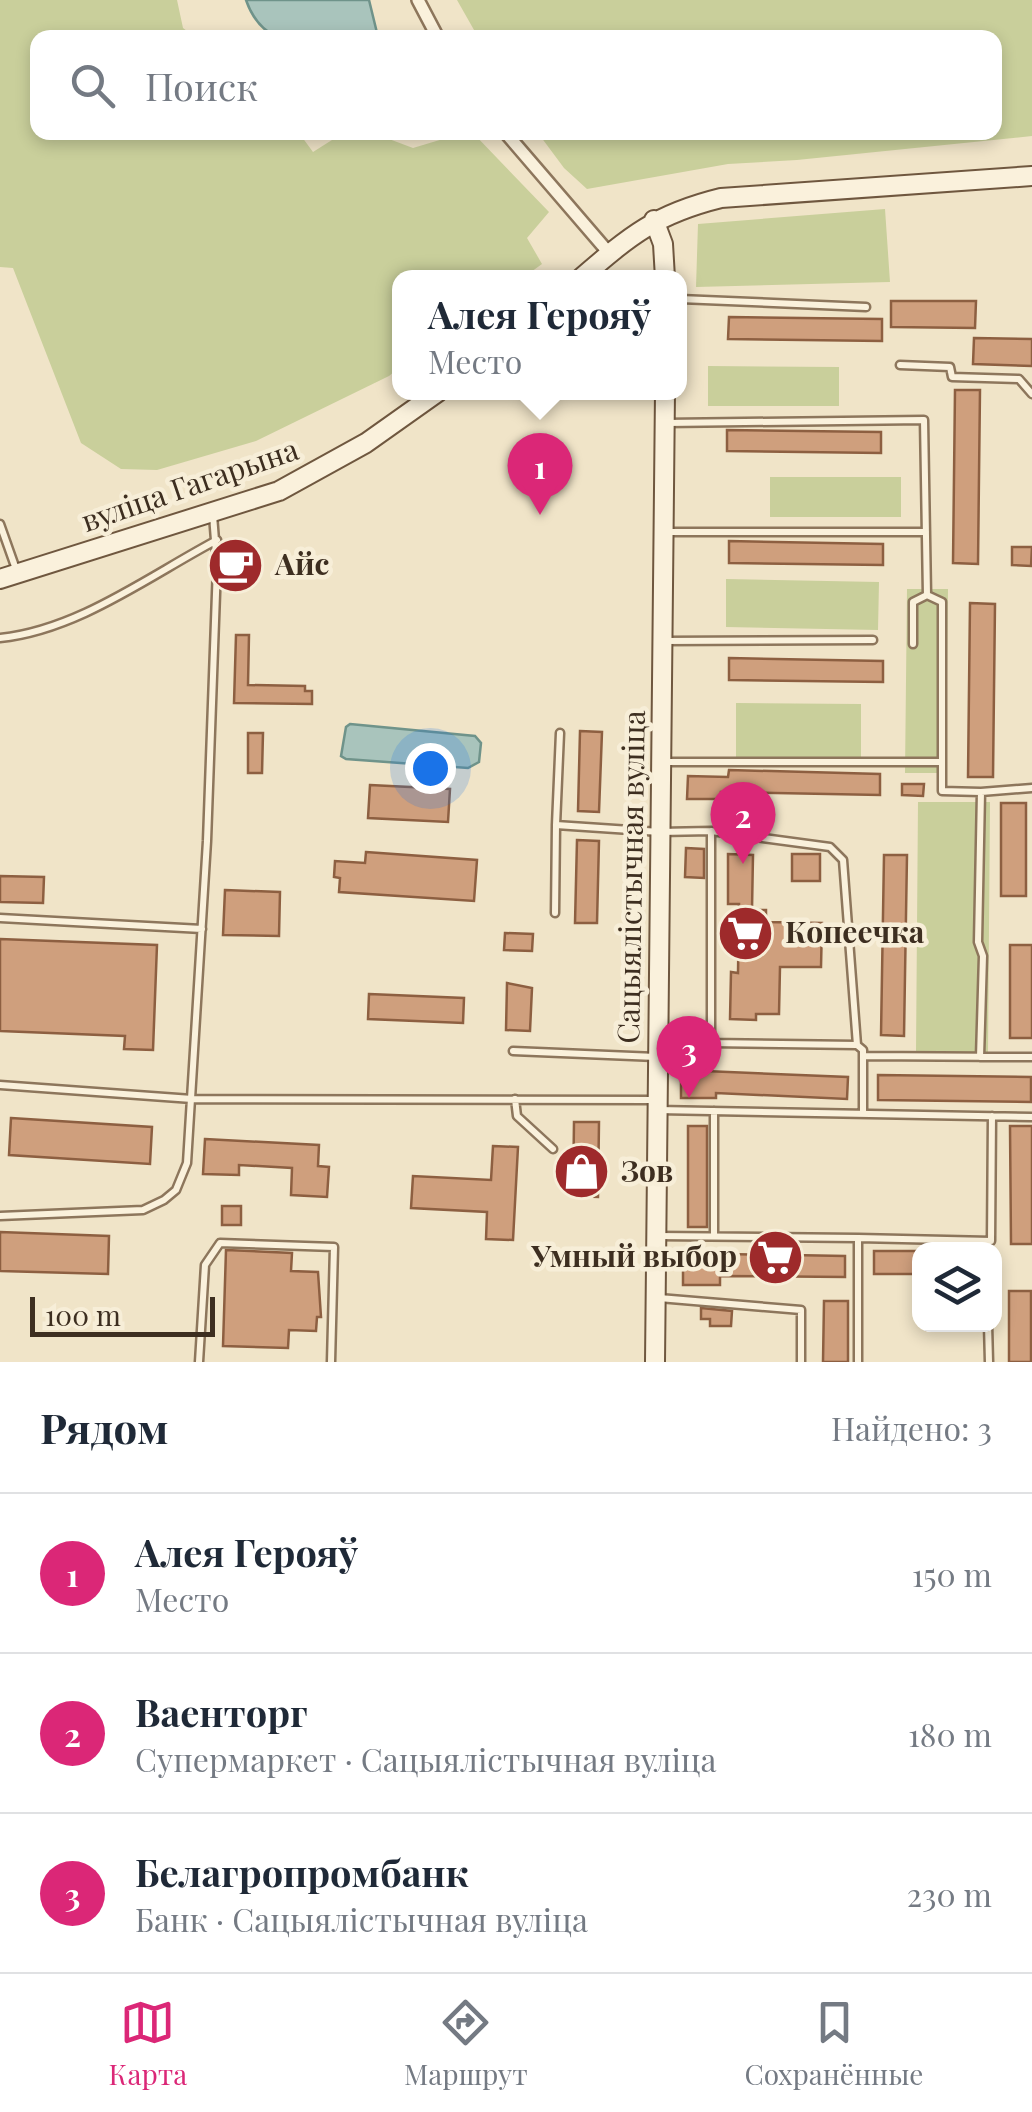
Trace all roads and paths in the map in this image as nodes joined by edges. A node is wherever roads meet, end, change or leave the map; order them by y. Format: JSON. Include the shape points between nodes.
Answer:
{"nodes":[{"id":1,"x":418,"y":0,"type":"edge"},
{"id":2,"x":434,"y":30,"type":"edge"},
{"id":3,"x":512,"y":140,"type":"edge"},
{"id":4,"x":1032,"y":176,"type":"edge"},
{"id":5,"x":654,"y":220,"type":"junction"},
{"id":6,"x":609,"y":253,"type":"junction"},
{"id":7,"x":589,"y":270,"type":"edge"},
{"id":8,"x":665,"y":270,"type":"edge"},
{"id":9,"x":687,"y":299,"type":"edge"},
{"id":10,"x":866,"y":307,"type":"dead end"},
{"id":11,"x":900,"y":365,"type":"dead end"},
{"id":12,"x":1032,"y":394,"type":"edge"},
{"id":13,"x":427,"y":400,"type":"edge"},
{"id":14,"x":665,"y":400,"type":"edge"},
{"id":15,"x":664,"y":423,"type":"junction"},
{"id":16,"x":212,"y":514,"type":"junction"},
{"id":17,"x":0,"y":524,"type":"edge"},
{"id":18,"x":663,"y":532,"type":"junction"},
{"id":19,"x":926,"y":532,"type":"junction"},
{"id":20,"x":217,"y":540,"type":"junction"},
{"id":21,"x":9,"y":576,"type":"edge"},
{"id":22,"x":927,"y":595,"type":"junction"},
{"id":23,"x":0,"y":638,"type":"edge"},
{"id":24,"x":873,"y":640,"type":"dead end"},
{"id":25,"x":662,"y":641,"type":"junction"},
{"id":26,"x":913,"y":644,"type":"dead end"},
{"id":27,"x":560,"y":733,"type":"dead end"},
{"id":28,"x":660,"y":762,"type":"junction"},
{"id":29,"x":942,"y":762,"type":"junction"},
{"id":30,"x":1032,"y":788,"type":"edge"},
{"id":31,"x":982,"y":792,"type":"junction"},
{"id":32,"x":556,"y":825,"type":"junction"},
{"id":33,"x":711,"y":831,"type":"junction"},
{"id":34,"x":660,"y":832,"type":"junction"},
{"id":35,"x":555,"y":913,"type":"dead end"},
{"id":36,"x":0,"y":918,"type":"edge"},
{"id":37,"x":202,"y":929,"type":"junction"},
{"id":38,"x":712,"y":1043,"type":"junction"},
{"id":39,"x":857,"y":1046,"type":"junction"},
{"id":40,"x":657,"y":1049,"type":"junction"},
{"id":41,"x":512,"y":1051,"type":"dead end"},
{"id":42,"x":863,"y":1056,"type":"junction"},
{"id":43,"x":980,"y":1057,"type":"junction"},
{"id":44,"x":1032,"y":1057,"type":"edge"},
{"id":45,"x":0,"y":1085,"type":"edge"},
{"id":46,"x":192,"y":1099,"type":"junction"},
{"id":47,"x":515,"y":1100,"type":"junction"},
{"id":48,"x":656,"y":1105,"type":"junction"},
{"id":49,"x":714,"y":1112,"type":"junction"},
{"id":50,"x":863,"y":1114,"type":"junction"},
{"id":51,"x":992,"y":1116,"type":"junction"},
{"id":52,"x":1032,"y":1117,"type":"edge"},
{"id":53,"x":553,"y":1149,"type":"dead end"},
{"id":54,"x":0,"y":1216,"type":"edge"},
{"id":55,"x":656,"y":1236,"type":"junction"},
{"id":56,"x":714,"y":1236,"type":"junction"},
{"id":57,"x":858,"y":1238,"type":"junction"},
{"id":58,"x":656,"y":1298,"type":"junction"},
{"id":59,"x":988,"y":1332,"type":"edge"},
{"id":60,"x":199,"y":1362,"type":"edge"},
{"id":61,"x":331,"y":1362,"type":"edge"},
{"id":62,"x":655,"y":1362,"type":"edge"},
{"id":63,"x":801,"y":1362,"type":"edge"},
{"id":64,"x":858,"y":1362,"type":"edge"},
{"id":65,"x":989,"y":1362,"type":"edge"}],
"edges":[{"from":1,"to":2,"type":"street"},
{"from":3,"to":6,"type":"street"},
{"from":4,"to":5,"type":"main road","via":[[722,198]]},
{"from":5,"to":6,"type":"main road"},
{"from":5,"to":8,"type":"main road"},
{"from":6,"to":7,"type":"main road"},
{"from":9,"to":10,"type":"lane"},
{"from":11,"to":12,"type":"lane","via":[[1019,379]]},
{"from":13,"to":16,"type":"main road","name":"вуліца Гагарына","via":[[312,474]]},
{"from":14,"to":15,"type":"main road","name":"Сацыялістычная вуліца"},
{"from":15,"to":18,"type":"main road","name":"Сацыялістычная вуліца"},
{"from":15,"to":19,"type":"lane","via":[[924,420]]},
{"from":16,"to":20,"type":"lane"},
{"from":16,"to":21,"type":"main road","name":"вуліца Гагарына"},
{"from":17,"to":21,"type":"lane"},
{"from":18,"to":19,"type":"lane"},
{"from":18,"to":25,"type":"main road","name":"Сацыялістычная вуліца"},
{"from":19,"to":22,"type":"lane"},
{"from":20,"to":23,"type":"lane","via":[[79,616]]},
{"from":20,"to":37,"type":"lane"},
{"from":22,"to":26,"type":"lane","via":[[912,602]]},
{"from":22,"to":29,"type":"lane","via":[[942,602]]},
{"from":24,"to":25,"type":"lane"},
{"from":25,"to":28,"type":"main road","name":"Сацыялістычная вуліца"},
{"from":27,"to":32,"type":"lane"},
{"from":28,"to":29,"type":"lane"},
{"from":28,"to":34,"type":"main road","name":"Сацыялістычная вуліца"},
{"from":29,"to":31,"type":"lane","via":[[942,791]]},
{"from":30,"to":31,"type":"lane"},
{"from":31,"to":43,"type":"lane"},
{"from":32,"to":34,"type":"lane"},
{"from":32,"to":35,"type":"lane"},
{"from":33,"to":34,"type":"lane"},
{"from":33,"to":38,"type":"lane"},
{"from":33,"to":39,"type":"lane","via":[[830,847],[843,860]]},
{"from":34,"to":40,"type":"main road","name":"Сацыялістычная вуліца"},
{"from":36,"to":37,"type":"lane"},
{"from":37,"to":46,"type":"lane"},
{"from":38,"to":39,"type":"lane"},
{"from":38,"to":40,"type":"lane"},
{"from":39,"to":42,"type":"lane"},
{"from":40,"to":41,"type":"lane"},
{"from":40,"to":48,"type":"main road","name":"Сацыялістычная вуліца"},
{"from":42,"to":43,"type":"lane"},
{"from":42,"to":50,"type":"lane"},
{"from":43,"to":44,"type":"lane"},
{"from":45,"to":46,"type":"lane"},
{"from":46,"to":47,"type":"lane"},
{"from":46,"to":54,"type":"lane","via":[[184,1176],[164,1200],[143,1210]]},
{"from":47,"to":48,"type":"lane"},
{"from":47,"to":53,"type":"lane","via":[[518,1116]]},
{"from":48,"to":49,"type":"lane"},
{"from":48,"to":55,"type":"main road","name":"Сацыялістычная вуліца"},
{"from":49,"to":50,"type":"lane"},
{"from":49,"to":56,"type":"lane"},
{"from":50,"to":51,"type":"lane"},
{"from":51,"to":52,"type":"lane"},
{"from":51,"to":57,"type":"lane","via":[[991,1241]]},
{"from":55,"to":56,"type":"lane"},
{"from":55,"to":58,"type":"main road","name":"Сацыялістычная вуліца"},
{"from":56,"to":57,"type":"lane"},
{"from":57,"to":64,"type":"lane"},
{"from":58,"to":62,"type":"main road","name":"Сацыялістычная вуліца"},
{"from":58,"to":63,"type":"lane","via":[[800,1310]]},
{"from":59,"to":65,"type":"lane"},
{"from":60,"to":61,"type":"lane","via":[[205,1265],[220,1242],[334,1246]]}]}
